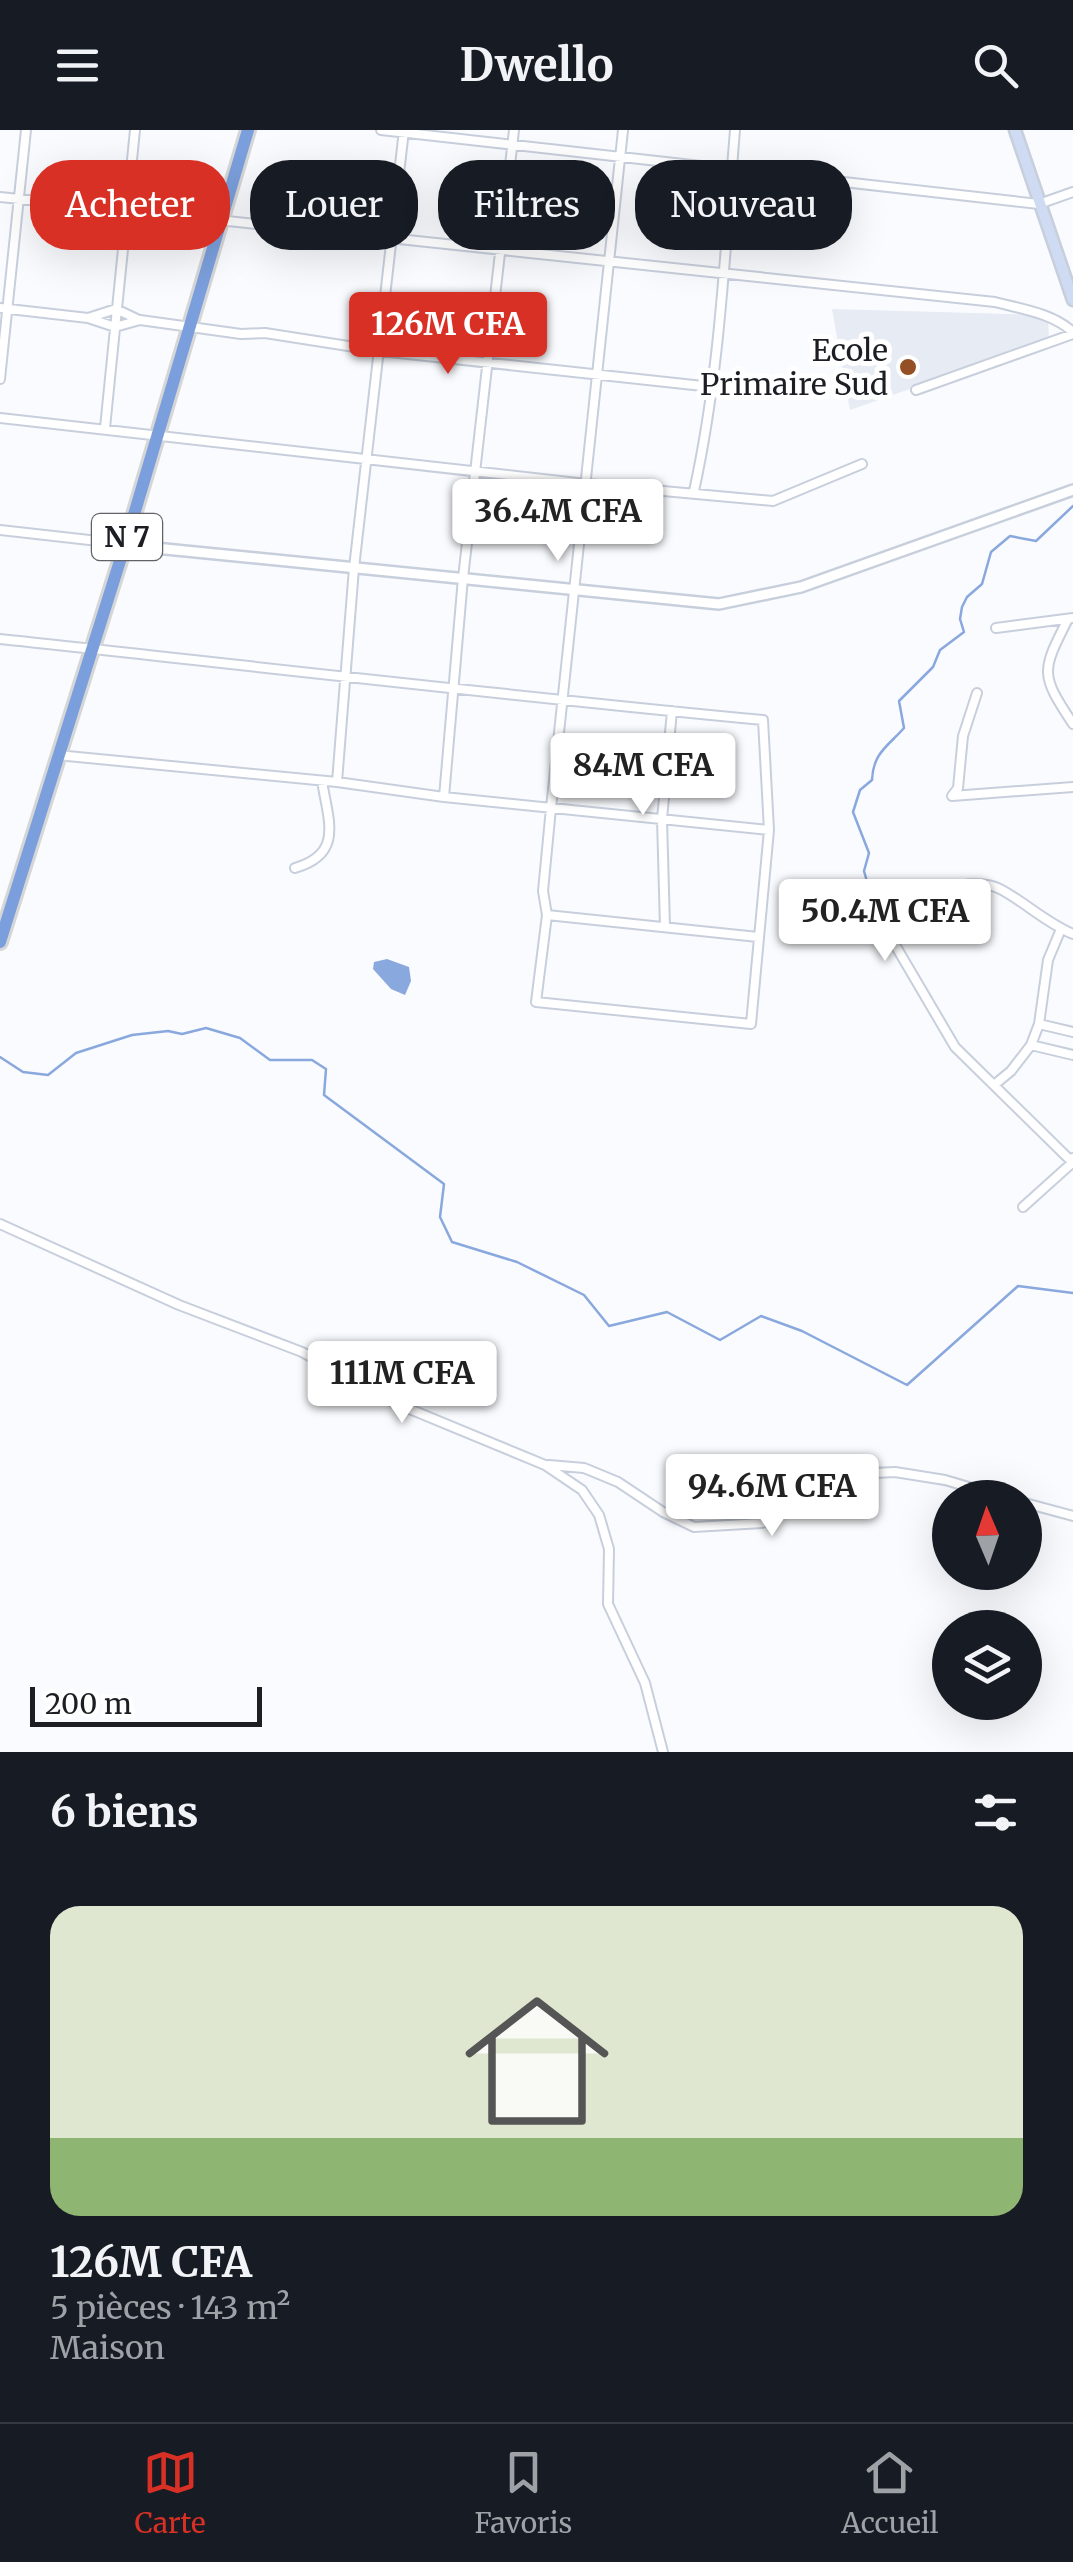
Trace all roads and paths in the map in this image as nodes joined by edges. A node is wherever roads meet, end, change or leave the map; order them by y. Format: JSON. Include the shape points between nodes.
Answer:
{"nodes":[{"id":1,"x":26,"y":130,"type":"edge"},
{"id":2,"x":135,"y":130,"type":"edge"},
{"id":3,"x":248,"y":130,"type":"edge"},
{"id":4,"x":382,"y":130,"type":"edge"},
{"id":5,"x":514,"y":130,"type":"edge"},
{"id":6,"x":623,"y":130,"type":"edge"},
{"id":7,"x":735,"y":130,"type":"edge"},
{"id":8,"x":1015,"y":130,"type":"edge"},
{"id":9,"x":404,"y":132,"type":"edge"},
{"id":10,"x":513,"y":145,"type":"junction"},
{"id":11,"x":619,"y":157,"type":"junction"},
{"id":12,"x":132,"y":160,"type":"edge"},
{"id":13,"x":401,"y":160,"type":"edge"},
{"id":14,"x":511,"y":160,"type":"edge"},
{"id":15,"x":650,"y":160,"type":"edge"},
{"id":16,"x":733,"y":160,"type":"edge"},
{"id":17,"x":852,"y":182,"type":"edge"},
{"id":18,"x":1073,"y":192,"type":"edge"},
{"id":19,"x":230,"y":195,"type":"edge"},
{"id":20,"x":0,"y":198,"type":"edge"},
{"id":21,"x":19,"y":200,"type":"junction"},
{"id":22,"x":30,"y":201,"type":"edge"},
{"id":23,"x":1038,"y":204,"type":"junction"},
{"id":24,"x":122,"y":250,"type":"edge"},
{"id":25,"x":214,"y":250,"type":"edge"},
{"id":26,"x":391,"y":250,"type":"edge"},
{"id":27,"x":502,"y":250,"type":"joint"},
{"id":28,"x":726,"y":250,"type":"edge"},
{"id":29,"x":609,"y":260,"type":"junction"},
{"id":30,"x":724,"y":272,"type":"junction"},
{"id":31,"x":1073,"y":300,"type":"edge"},
{"id":32,"x":4,"y":308,"type":"edge"},
{"id":33,"x":116,"y":309,"type":"junction"},
{"id":34,"x":88,"y":318,"type":"junction"},
{"id":35,"x":140,"y":320,"type":"junction"},
{"id":36,"x":115,"y":326,"type":"junction"},
{"id":37,"x":190,"y":327,"type":"junction"},
{"id":38,"x":1073,"y":333,"type":"edge"},
{"id":39,"x":380,"y":351,"type":"junction"},
{"id":40,"x":489,"y":363,"type":"junction"},
{"id":41,"x":596,"y":374,"type":"junction"},
{"id":42,"x":0,"y":380,"type":"edge"},
{"id":43,"x":712,"y":387,"type":"junction"},
{"id":44,"x":916,"y":390,"type":"dead end"},
{"id":45,"x":0,"y":418,"type":"edge"},
{"id":46,"x":105,"y":428,"type":"junction"},
{"id":47,"x":156,"y":434,"type":"junction"},
{"id":48,"x":368,"y":458,"type":"junction"},
{"id":49,"x":862,"y":464,"type":"dead end"},
{"id":50,"x":477,"y":470,"type":"junction"},
{"id":51,"x":587,"y":484,"type":"junction"},
{"id":52,"x":1073,"y":490,"type":"edge"},
{"id":53,"x":694,"y":492,"type":"junction"},
{"id":54,"x":0,"y":530,"type":"edge"},
{"id":55,"x":125,"y":544,"type":"junction"},
{"id":56,"x":354,"y":568,"type":"junction"},
{"id":57,"x":463,"y":578,"type":"junction"},
{"id":58,"x":574,"y":590,"type":"junction"},
{"id":59,"x":1070,"y":619,"type":"edge"},
{"id":60,"x":996,"y":628,"type":"dead end"},
{"id":61,"x":0,"y":639,"type":"edge"},
{"id":62,"x":92,"y":650,"type":"junction"},
{"id":63,"x":344,"y":678,"type":"junction"},
{"id":64,"x":453,"y":689,"type":"junction"},
{"id":65,"x":977,"y":692,"type":"dead end"},
{"id":66,"x":564,"y":700,"type":"junction"},
{"id":67,"x":672,"y":711,"type":"junction"},
{"id":68,"x":1073,"y":724,"type":"edge"},
{"id":69,"x":57,"y":756,"type":"junction"},
{"id":70,"x":322,"y":781,"type":"junction"},
{"id":71,"x":336,"y":782,"type":"junction"},
{"id":72,"x":1073,"y":787,"type":"edge"},
{"id":73,"x":444,"y":797,"type":"junction"},
{"id":74,"x":551,"y":808,"type":"junction"},
{"id":75,"x":662,"y":819,"type":"junction"},
{"id":76,"x":769,"y":830,"type":"junction"},
{"id":77,"x":295,"y":868,"type":"dead end"},
{"id":78,"x":547,"y":915,"type":"junction"},
{"id":79,"x":664,"y":927,"type":"junction"},
{"id":80,"x":1061,"y":929,"type":"junction"},
{"id":81,"x":1073,"y":934,"type":"edge"},
{"id":82,"x":758,"y":937,"type":"junction"},
{"id":83,"x":0,"y":942,"type":"edge"},
{"id":84,"x":1038,"y":1024,"type":"junction"},
{"id":85,"x":1073,"y":1032,"type":"edge"},
{"id":86,"x":1031,"y":1045,"type":"junction"},
{"id":87,"x":1073,"y":1056,"type":"edge"},
{"id":88,"x":994,"y":1085,"type":"junction"},
{"id":89,"x":1072,"y":1160,"type":"edge"},
{"id":90,"x":1023,"y":1207,"type":"dead end"},
{"id":91,"x":0,"y":1224,"type":"edge"},
{"id":92,"x":545,"y":1464,"type":"junction"},
{"id":93,"x":945,"y":1480,"type":"edge"},
{"id":94,"x":1042,"y":1508,"type":"edge"},
{"id":95,"x":1073,"y":1516,"type":"edge"},
{"id":96,"x":664,"y":1752,"type":"edge"}],
"edges":[{"from":1,"to":21,"type":"street"},
{"from":2,"to":12,"type":"street"},
{"from":3,"to":19,"type":"highway","number":"N 7"},
{"from":4,"to":9,"type":"street"},
{"from":5,"to":10,"type":"street"},
{"from":6,"to":11,"type":"street"},
{"from":7,"to":16,"type":"street"},
{"from":8,"to":23,"type":"main road"},
{"from":9,"to":10,"type":"street"},
{"from":9,"to":13,"type":"street"},
{"from":10,"to":11,"type":"street"},
{"from":10,"to":14,"type":"street"},
{"from":11,"to":15,"type":"street"},
{"from":11,"to":29,"type":"street"},
{"from":17,"to":23,"type":"street"},
{"from":18,"to":23,"type":"street"},
{"from":20,"to":21,"type":"street"},
{"from":21,"to":22,"type":"street"},
{"from":21,"to":32,"type":"street"},
{"from":23,"to":31,"type":"main road"},
{"from":24,"to":33,"type":"street"},
{"from":25,"to":37,"type":"highway","number":"N 7"},
{"from":26,"to":39,"type":"street"},
{"from":27,"to":29,"type":"street"},
{"from":27,"to":40,"type":"street"},
{"from":28,"to":30,"type":"street"},
{"from":29,"to":30,"type":"street"},
{"from":29,"to":41,"type":"street"},
{"from":30,"to":38,"type":"street","via":[[994,302],[1059,322]]},
{"from":30,"to":43,"type":"street"},
{"from":32,"to":34,"type":"street"},
{"from":32,"to":42,"type":"street"},
{"from":33,"to":34,"type":"street"},
{"from":33,"to":35,"type":"street"},
{"from":33,"to":36,"type":"street"},
{"from":34,"to":36,"type":"street"},
{"from":35,"to":36,"type":"street"},
{"from":35,"to":37,"type":"street"},
{"from":36,"to":46,"type":"street"},
{"from":37,"to":39,"type":"street"},
{"from":37,"to":47,"type":"highway","number":"N 7"},
{"from":38,"to":44,"type":"street"},
{"from":39,"to":40,"type":"street"},
{"from":39,"to":48,"type":"street"},
{"from":40,"to":41,"type":"street"},
{"from":40,"to":50,"type":"street"},
{"from":41,"to":43,"type":"street"},
{"from":41,"to":51,"type":"street"},
{"from":43,"to":53,"type":"street"},
{"from":45,"to":46,"type":"street"},
{"from":46,"to":47,"type":"street"},
{"from":47,"to":48,"type":"street"},
{"from":47,"to":55,"type":"highway","number":"N 7"},
{"from":48,"to":50,"type":"street"},
{"from":48,"to":56,"type":"street"},
{"from":49,"to":53,"type":"street","via":[[773,501]]},
{"from":50,"to":51,"type":"street"},
{"from":50,"to":57,"type":"street"},
{"from":51,"to":53,"type":"street"},
{"from":51,"to":58,"type":"street"},
{"from":52,"to":58,"type":"street","via":[[818,582],[735,601]]},
{"from":54,"to":55,"type":"street"},
{"from":55,"to":56,"type":"street"},
{"from":55,"to":62,"type":"highway","number":"N 7"},
{"from":56,"to":57,"type":"street"},
{"from":56,"to":63,"type":"street"},
{"from":57,"to":58,"type":"street"},
{"from":57,"to":64,"type":"street"},
{"from":58,"to":66,"type":"street"},
{"from":59,"to":60,"type":"street"},
{"from":59,"to":68,"type":"street","via":[[1047,661],[1048,686]]},
{"from":61,"to":62,"type":"street"},
{"from":62,"to":63,"type":"street"},
{"from":62,"to":69,"type":"highway","number":"N 7"},
{"from":63,"to":64,"type":"street"},
{"from":63,"to":71,"type":"street"},
{"from":64,"to":66,"type":"street"},
{"from":64,"to":73,"type":"street"},
{"from":65,"to":72,"type":"street","via":[[952,796]]},
{"from":66,"to":67,"type":"street"},
{"from":66,"to":74,"type":"street"},
{"from":67,"to":75,"type":"street"},
{"from":67,"to":76,"type":"street","via":[[763,720]]},
{"from":69,"to":70,"type":"street"},
{"from":69,"to":83,"type":"highway","number":"N 7"},
{"from":70,"to":71,"type":"street"},
{"from":70,"to":77,"type":"street","via":[[328,846]]},
{"from":71,"to":73,"type":"street"},
{"from":73,"to":74,"type":"street"},
{"from":74,"to":75,"type":"street"},
{"from":74,"to":78,"type":"street"},
{"from":75,"to":76,"type":"street"},
{"from":75,"to":79,"type":"street"},
{"from":76,"to":82,"type":"street"},
{"from":78,"to":79,"type":"street"},
{"from":78,"to":82,"type":"street","via":[[536,1002],[752,1024]]},
{"from":79,"to":82,"type":"street"},
{"from":80,"to":81,"type":"street"},
{"from":80,"to":84,"type":"street","via":[[1048,960]]},
{"from":80,"to":88,"type":"street","via":[[996,886],[962,883],[878,905],[881,921],[956,1046]]},
{"from":84,"to":85,"type":"street"},
{"from":84,"to":86,"type":"street"},
{"from":86,"to":87,"type":"street"},
{"from":86,"to":88,"type":"street"},
{"from":88,"to":89,"type":"street"},
{"from":89,"to":90,"type":"street"},
{"from":91,"to":92,"type":"street"},
{"from":92,"to":93,"type":"street","via":[[584,1468],[618,1482],[694,1527],[762,1522],[854,1474]]},
{"from":92,"to":96,"type":"street","via":[[582,1490],[600,1514],[610,1549],[608,1604],[645,1682]]},
{"from":94,"to":95,"type":"street"}]}
